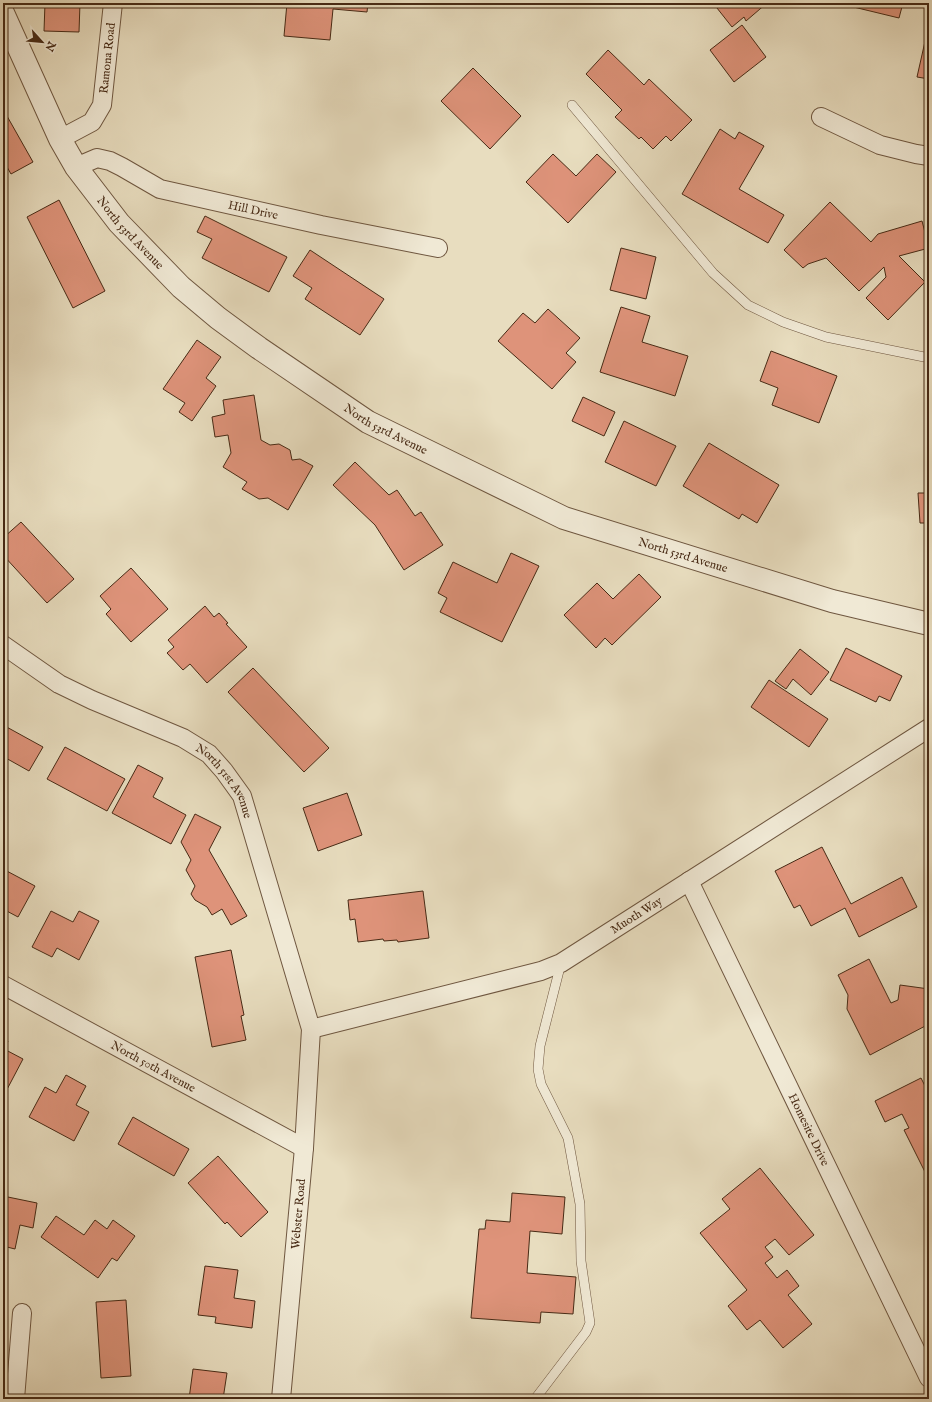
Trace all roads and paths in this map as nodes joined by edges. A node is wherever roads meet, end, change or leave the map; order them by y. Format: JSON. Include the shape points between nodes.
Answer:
{"nodes":[{"id":1,"x":113,"y":3,"type":"edge"},
{"id":2,"x":3,"y":13,"type":"edge"},
{"id":3,"x":572,"y":105,"type":"dead end"},
{"id":4,"x":821,"y":117,"type":"dead end"},
{"id":5,"x":60,"y":138,"type":"junction"},
{"id":6,"x":929,"y":156,"type":"edge"},
{"id":7,"x":76,"y":167,"type":"junction"},
{"id":8,"x":438,"y":248,"type":"dead end"},
{"id":9,"x":929,"y":358,"type":"edge"},
{"id":10,"x":929,"y":624,"type":"edge"},
{"id":11,"x":3,"y":645,"type":"edge"},
{"id":12,"x":929,"y":728,"type":"edge"},
{"id":13,"x":689,"y":881,"type":"junction"},
{"id":14,"x":561,"y":963,"type":"junction"},
{"id":15,"x":3,"y":985,"type":"edge"},
{"id":16,"x":311,"y":1029,"type":"junction"},
{"id":17,"x":304,"y":1148,"type":"junction"},
{"id":18,"x":22,"y":1313,"type":"dead end"},
{"id":19,"x":929,"y":1378,"type":"edge"},
{"id":20,"x":15,"y":1399,"type":"edge"},
{"id":21,"x":282,"y":1399,"type":"edge"},
{"id":22,"x":535,"y":1399,"type":"edge"}],
"edges":[{"from":1,"to":5,"type":"street","name":"Ramona Road","via":[[102,105],[92,122]]},
{"from":2,"to":5,"type":"street","name":"North 53rd Avenue"},
{"from":3,"to":9,"type":"lane","via":[[713,273],[748,305],[783,322],[826,337]]},
{"from":4,"to":6,"type":"street","via":[[880,145]]},
{"from":5,"to":7,"type":"street","name":"North 53rd Avenue"},
{"from":7,"to":8,"type":"street","name":"Hill Drive","via":[[97,158],[110,161],[160,189]]},
{"from":7,"to":10,"type":"street","name":"North 53rd Avenue","via":[[119,223],[181,287],[259,348],[368,422],[564,518],[832,601]]},
{"from":11,"to":16,"type":"street","name":"North 51st Avenue","via":[[60,684],[183,738],[209,754],[224,771],[242,796]]},
{"from":12,"to":13,"type":"street","name":"Muoth Way"},
{"from":13,"to":14,"type":"street","name":"Muoth Way"},
{"from":13,"to":19,"type":"street","name":"Homesite Drive"},
{"from":14,"to":16,"type":"street","name":"Muoth Way","via":[[541,971]]},
{"from":14,"to":22,"type":"lane","via":[[540,1046],[538,1069],[541,1084],[568,1138],[580,1204],[581,1261],[590,1323],[586,1332]]},
{"from":15,"to":17,"type":"street","name":"North 50th Avenue"},
{"from":16,"to":17,"type":"street","name":"Webster Road"},
{"from":17,"to":21,"type":"street","name":"Webster Road"},
{"from":18,"to":20,"type":"street"}]}
